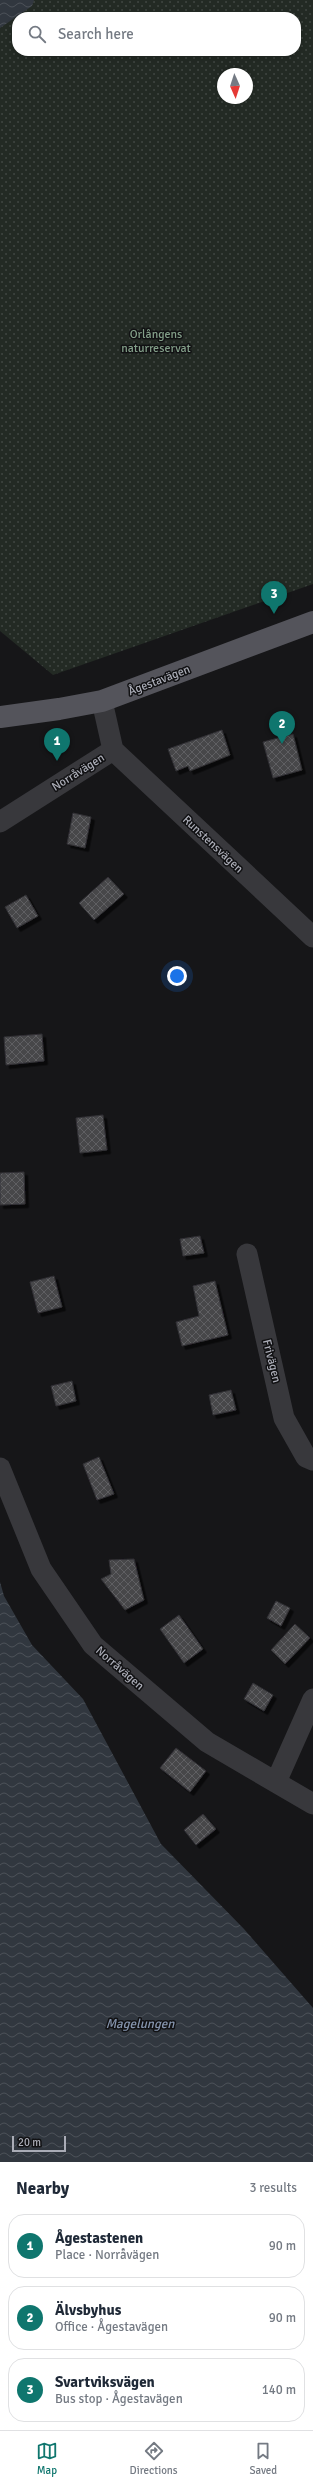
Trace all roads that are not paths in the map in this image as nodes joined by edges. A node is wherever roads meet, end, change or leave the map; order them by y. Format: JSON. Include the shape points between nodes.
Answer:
{"nodes":[{"id":1,"x":313,"y":622,"type":"edge"},
{"id":2,"x":102,"y":700,"type":"junction"},
{"id":3,"x":0,"y":717,"type":"edge"},
{"id":4,"x":113,"y":750,"type":"junction"},
{"id":5,"x":0,"y":822,"type":"edge"},
{"id":6,"x":313,"y":937,"type":"edge"},
{"id":7,"x":247,"y":1254,"type":"dead end"},
{"id":8,"x":313,"y":1460,"type":"edge"},
{"id":9,"x":0,"y":1468,"type":"edge"},
{"id":10,"x":313,"y":1699,"type":"edge"},
{"id":11,"x":276,"y":1782,"type":"junction"},
{"id":12,"x":313,"y":1804,"type":"edge"}],
"edges":[{"from":1,"to":2,"type":"main road","name":"Ågestavägen"},
{"from":2,"to":3,"type":"main road","name":"Ågestavägen"},
{"from":2,"to":4,"type":"street","name":"Norråvägen"},
{"from":4,"to":5,"type":"street","name":"Norråvägen"},
{"from":4,"to":6,"type":"street","name":"Runstensvägen"},
{"from":7,"to":8,"type":"street","name":"Frivägen","via":[[284,1418],[306,1457]]},
{"from":9,"to":11,"type":"street","name":"Norråvägen","via":[[41,1569],[93,1645],[207,1742]]},
{"from":10,"to":11,"type":"street"},
{"from":11,"to":12,"type":"street","name":"Norråvägen"}]}
